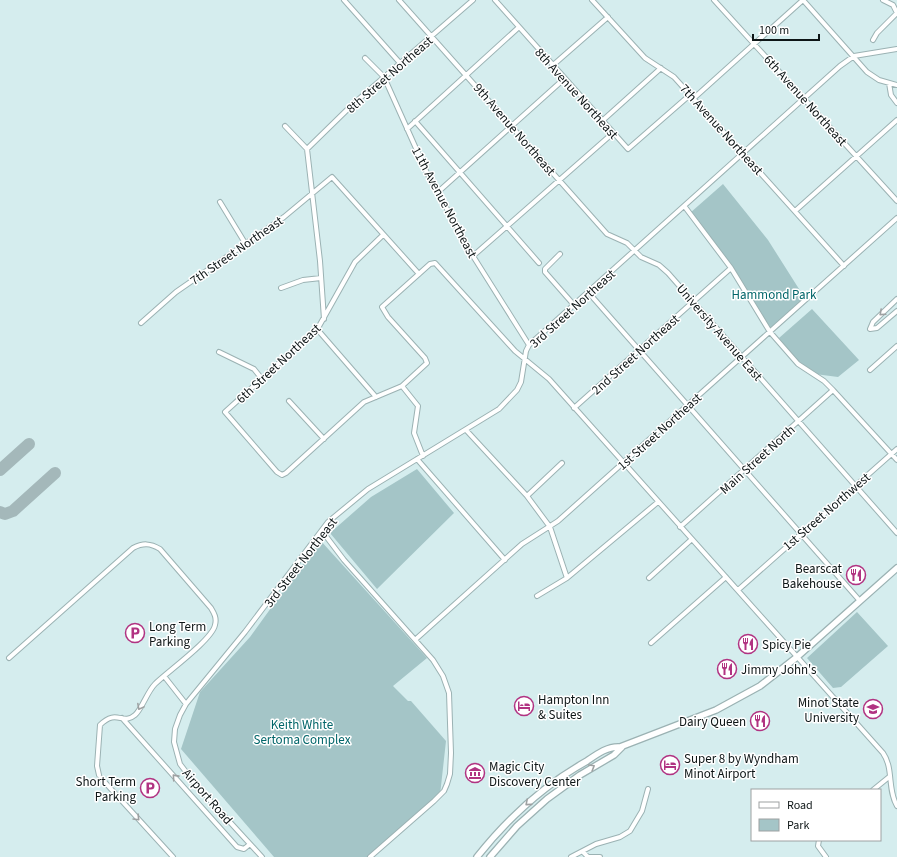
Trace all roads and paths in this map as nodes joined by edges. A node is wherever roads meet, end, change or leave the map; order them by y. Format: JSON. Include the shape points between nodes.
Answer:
{"nodes":[{"id":1,"x":344,"y":0,"type":"edge"},
{"id":2,"x":400,"y":0,"type":"edge"},
{"id":3,"x":473,"y":0,"type":"edge"},
{"id":4,"x":495,"y":0,"type":"edge"},
{"id":5,"x":592,"y":0,"type":"edge"},
{"id":6,"x":714,"y":0,"type":"edge"},
{"id":7,"x":803,"y":0,"type":"edge"},
{"id":8,"x":883,"y":0,"type":"edge"},
{"id":9,"x":897,"y":13,"type":"edge"},
{"id":10,"x":608,"y":17,"type":"junction"},
{"id":11,"x":518,"y":28,"type":"junction"},
{"id":12,"x":432,"y":36,"type":"junction"},
{"id":13,"x":873,"y":40,"type":"dead end"},
{"id":14,"x":754,"y":43,"type":"junction"},
{"id":15,"x":897,"y":49,"type":"edge"},
{"id":16,"x":854,"y":56,"type":"junction"},
{"id":17,"x":364,"y":58,"type":"dead end"},
{"id":18,"x":400,"y":63,"type":"junction"},
{"id":19,"x":552,"y":66,"type":"junction"},
{"id":20,"x":660,"y":68,"type":"junction"},
{"id":21,"x":468,"y":75,"type":"junction"},
{"id":22,"x":384,"y":77,"type":"junction"},
{"id":23,"x":564,"y":79,"type":"junction"},
{"id":24,"x":889,"y":83,"type":"junction"},
{"id":25,"x":897,"y":85,"type":"edge"},
{"id":26,"x":690,"y":94,"type":"junction"},
{"id":27,"x":694,"y":98,"type":"junction"},
{"id":28,"x":804,"y":98,"type":"junction"},
{"id":29,"x":897,"y":103,"type":"edge"},
{"id":30,"x":897,"y":120,"type":"edge"},
{"id":31,"x":415,"y":121,"type":"junction"},
{"id":32,"x":602,"y":121,"type":"junction"},
{"id":33,"x":286,"y":126,"type":"dead end"},
{"id":34,"x":512,"y":126,"type":"junction"},
{"id":35,"x":407,"y":129,"type":"junction"},
{"id":36,"x":613,"y":133,"type":"junction"},
{"id":37,"x":307,"y":149,"type":"junction"},
{"id":38,"x":743,"y":153,"type":"junction"},
{"id":39,"x":856,"y":157,"type":"junction"},
{"id":40,"x":460,"y":172,"type":"junction"},
{"id":41,"x":559,"y":180,"type":"junction"},
{"id":42,"x":438,"y":192,"type":"junction"},
{"id":43,"x":312,"y":194,"type":"junction"},
{"id":44,"x":897,"y":201,"type":"edge"},
{"id":45,"x":220,"y":202,"type":"dead end"},
{"id":46,"x":685,"y":207,"type":"junction"},
{"id":47,"x":795,"y":211,"type":"junction"},
{"id":48,"x":897,"y":218,"type":"edge"},
{"id":49,"x":507,"y":225,"type":"junction"},
{"id":50,"x":383,"y":235,"type":"junction"},
{"id":51,"x":245,"y":244,"type":"junction"},
{"id":52,"x":635,"y":251,"type":"junction"},
{"id":53,"x":560,"y":254,"type":"dead end"},
{"id":54,"x":473,"y":256,"type":"junction"},
{"id":55,"x":538,"y":263,"type":"dead end"},
{"id":56,"x":844,"y":266,"type":"junction"},
{"id":57,"x":731,"y":268,"type":"junction"},
{"id":58,"x":419,"y":274,"type":"junction"},
{"id":59,"x":321,"y":278,"type":"junction"},
{"id":60,"x":281,"y":288,"type":"dead end"},
{"id":61,"x":588,"y":292,"type":"junction"},
{"id":62,"x":897,"y":300,"type":"edge"},
{"id":63,"x":694,"y":302,"type":"junction"},
{"id":64,"x":574,"y":305,"type":"junction"},
{"id":65,"x":897,"y":311,"type":"edge"},
{"id":66,"x":324,"y":319,"type":"junction"},
{"id":67,"x":141,"y":323,"type":"dead end"},
{"id":68,"x":317,"y":329,"type":"junction"},
{"id":69,"x":770,"y":332,"type":"junction"},
{"id":70,"x":529,"y":346,"type":"junction"},
{"id":71,"x":897,"y":346,"type":"edge"},
{"id":72,"x":638,"y":351,"type":"junction"},
{"id":73,"x":219,"y":352,"type":"dead end"},
{"id":74,"x":742,"y":357,"type":"junction"},
{"id":75,"x":524,"y":360,"type":"junction"},
{"id":76,"x":870,"y":370,"type":"dead end"},
{"id":77,"x":262,"y":379,"type":"junction"},
{"id":78,"x":402,"y":386,"type":"junction"},
{"id":79,"x":833,"y":390,"type":"junction"},
{"id":80,"x":376,"y":396,"type":"junction"},
{"id":81,"x":289,"y":401,"type":"dead end"},
{"id":82,"x":687,"y":406,"type":"junction"},
{"id":83,"x":574,"y":408,"type":"junction"},
{"id":84,"x":799,"y":421,"type":"junction"},
{"id":85,"x":466,"y":430,"type":"junction"},
{"id":86,"x":324,"y":439,"type":"junction"},
{"id":87,"x":897,"y":449,"type":"edge"},
{"id":88,"x":891,"y":454,"type":"junction"},
{"id":89,"x":423,"y":456,"type":"junction"},
{"id":90,"x":417,"y":458,"type":"junction"},
{"id":91,"x":897,"y":460,"type":"edge"},
{"id":92,"x":562,"y":463,"type":"dead end"},
{"id":93,"x":623,"y":463,"type":"junction"},
{"id":94,"x":744,"y":470,"type":"junction"},
{"id":95,"x":856,"y":486,"type":"junction"},
{"id":96,"x":527,"y":496,"type":"junction"},
{"id":97,"x":658,"y":502,"type":"junction"},
{"id":98,"x":550,"y":527,"type":"junction"},
{"id":99,"x":680,"y":527,"type":"junction"},
{"id":100,"x":322,"y":531,"type":"junction"},
{"id":101,"x":897,"y":533,"type":"edge"},
{"id":102,"x":800,"y":535,"type":"junction"},
{"id":103,"x":692,"y":539,"type":"junction"},
{"id":104,"x":505,"y":560,"type":"junction"},
{"id":105,"x":897,"y":568,"type":"edge"},
{"id":106,"x":726,"y":577,"type":"junction"},
{"id":107,"x":568,"y":578,"type":"junction"},
{"id":108,"x":649,"y":578,"type":"dead end"},
{"id":109,"x":738,"y":590,"type":"junction"},
{"id":110,"x":537,"y":596,"type":"dead end"},
{"id":111,"x":860,"y":601,"type":"junction"},
{"id":112,"x":416,"y":639,"type":"junction"},
{"id":113,"x":651,"y":643,"type":"dead end"},
{"id":114,"x":797,"y":657,"type":"junction"},
{"id":115,"x":9,"y":658,"type":"dead end"},
{"id":116,"x":164,"y":676,"type":"junction"},
{"id":117,"x":186,"y":704,"type":"junction"},
{"id":118,"x":122,"y":718,"type":"junction"},
{"id":119,"x":620,"y":748,"type":"junction"},
{"id":120,"x":889,"y":777,"type":"junction"},
{"id":121,"x":874,"y":789,"type":"edge"},
{"id":122,"x":648,"y":790,"type":"dead end"},
{"id":123,"x":897,"y":806,"type":"edge"},
{"id":124,"x":819,"y":841,"type":"edge"},
{"id":125,"x":250,"y":844,"type":"junction"},
{"id":126,"x":582,"y":852,"type":"junction"},
{"id":127,"x":173,"y":857,"type":"edge"},
{"id":128,"x":262,"y":857,"type":"edge"},
{"id":129,"x":370,"y":857,"type":"edge"},
{"id":130,"x":477,"y":857,"type":"edge"},
{"id":131,"x":490,"y":857,"type":"edge"},
{"id":132,"x":571,"y":857,"type":"edge"},
{"id":133,"x":600,"y":857,"type":"edge"},
{"id":134,"x":826,"y":857,"type":"edge"}],
"edges":[{"from":1,"to":18,"type":"street"},
{"from":2,"to":12,"type":"street","name":"9th Avenue Northeast"},
{"from":3,"to":12,"type":"street","name":"8th Street Northeast"},
{"from":4,"to":11,"type":"street","name":"8th Avenue Northeast"},
{"from":5,"to":10,"type":"street","name":"7th Avenue Northeast"},
{"from":6,"to":14,"type":"street","name":"6th Avenue Northeast"},
{"from":7,"to":14,"type":"street"},
{"from":7,"to":16,"type":"street"},
{"from":8,"to":9,"type":"street","via":[[893,6]]},
{"from":9,"to":13,"type":"street"},
{"from":10,"to":19,"type":"street"},
{"from":10,"to":20,"type":"street","name":"7th Avenue Northeast","via":[[645,58]]},
{"from":11,"to":19,"type":"street","name":"8th Avenue Northeast"},
{"from":11,"to":21,"type":"street"},
{"from":12,"to":18,"type":"street","name":"8th Street Northeast"},
{"from":12,"to":21,"type":"street","name":"9th Avenue Northeast"},
{"from":14,"to":27,"type":"street"},
{"from":14,"to":28,"type":"street","name":"6th Avenue Northeast"},
{"from":15,"to":16,"type":"street","name":"3rd Street Northeast"},
{"from":16,"to":24,"type":"street","via":[[867,72]]},
{"from":16,"to":28,"type":"street","name":"3rd Street Northeast"},
{"from":17,"to":22,"type":"street","name":"11th Avenue Northeast"},
{"from":18,"to":22,"type":"street","name":"8th Street Northeast"},
{"from":19,"to":23,"type":"street","name":"8th Avenue Northeast"},
{"from":20,"to":26,"type":"street","name":"7th Avenue Northeast","via":[[674,76]]},
{"from":20,"to":32,"type":"street"},
{"from":21,"to":31,"type":"street"},
{"from":21,"to":34,"type":"street","name":"9th Avenue Northeast"},
{"from":22,"to":35,"type":"street","name":"11th Avenue Northeast"},
{"from":22,"to":37,"type":"street","name":"8th Street Northeast"},
{"from":23,"to":32,"type":"street","name":"8th Avenue Northeast"},
{"from":23,"to":34,"type":"street"},
{"from":24,"to":25,"type":"street"},
{"from":24,"to":29,"type":"street","via":[[891,95]]},
{"from":26,"to":27,"type":"street","name":"7th Avenue Northeast"},
{"from":26,"to":36,"type":"street","name":"8th Avenue Northeast","via":[[628,149]]},
{"from":27,"to":38,"type":"street","name":"7th Avenue Northeast"},
{"from":28,"to":38,"type":"street","name":"3rd Street Northeast"},
{"from":28,"to":39,"type":"street","name":"6th Avenue Northeast"},
{"from":30,"to":39,"type":"street"},
{"from":31,"to":35,"type":"street"},
{"from":31,"to":40,"type":"street"},
{"from":32,"to":36,"type":"street","name":"8th Avenue Northeast"},
{"from":33,"to":37,"type":"street"},
{"from":34,"to":40,"type":"street"},
{"from":34,"to":41,"type":"street","name":"9th Avenue Northeast"},
{"from":35,"to":42,"type":"street","name":"11th Avenue Northeast"},
{"from":36,"to":41,"type":"street"},
{"from":37,"to":43,"type":"street"},
{"from":38,"to":46,"type":"street","name":"3rd Street Northeast"},
{"from":38,"to":47,"type":"street","name":"7th Avenue Northeast"},
{"from":39,"to":44,"type":"street","name":"6th Avenue Northeast"},
{"from":39,"to":47,"type":"street"},
{"from":40,"to":42,"type":"street"},
{"from":40,"to":49,"type":"street"},
{"from":41,"to":49,"type":"street"},
{"from":41,"to":52,"type":"street","name":"9th Avenue Northeast","via":[[607,234],[627,243]]},
{"from":42,"to":54,"type":"street","name":"11th Avenue Northeast"},
{"from":43,"to":50,"type":"street","name":"7th Street Northeast","via":[[332,177]]},
{"from":43,"to":51,"type":"street","name":"7th Street Northeast"},
{"from":43,"to":59,"type":"street"},
{"from":45,"to":51,"type":"street"},
{"from":46,"to":52,"type":"street","name":"3rd Street Northeast"},
{"from":46,"to":57,"type":"street"},
{"from":47,"to":56,"type":"street","name":"7th Avenue Northeast"},
{"from":48,"to":56,"type":"street","name":"1st Street Northeast"},
{"from":49,"to":54,"type":"street"},
{"from":49,"to":55,"type":"street"},
{"from":50,"to":58,"type":"street"},
{"from":50,"to":66,"type":"street","name":"6th Street Northeast","via":[[355,262]]},
{"from":51,"to":67,"type":"street","name":"7th Street Northeast","via":[[176,292]]},
{"from":52,"to":61,"type":"street","name":"3rd Street Northeast"},
{"from":52,"to":63,"type":"street","name":"University Avenue East","via":[[643,259],[664,268]]},
{"from":53,"to":64,"type":"street","via":[[544,269]]},
{"from":54,"to":70,"type":"street","name":"11th Avenue Northeast"},
{"from":56,"to":69,"type":"street","name":"1st Street Northeast"},
{"from":57,"to":63,"type":"street","name":"2nd Street Northeast"},
{"from":57,"to":69,"type":"street"},
{"from":58,"to":75,"type":"street","via":[[430,264],[435,263]]},
{"from":58,"to":78,"type":"street","via":[[382,307],[427,363]]},
{"from":59,"to":60,"type":"street","via":[[303,280]]},
{"from":59,"to":66,"type":"street"},
{"from":61,"to":64,"type":"street","name":"3rd Street Northeast"},
{"from":61,"to":72,"type":"street"},
{"from":62,"to":65,"type":"street","one_way":true,"via":[[873,322],[870,329],[877,328]]},
{"from":63,"to":72,"type":"street","name":"2nd Street Northeast"},
{"from":63,"to":74,"type":"street","name":"University Avenue East"},
{"from":64,"to":70,"type":"street","name":"3rd Street Northeast"},
{"from":66,"to":68,"type":"street","name":"6th Street Northeast"},
{"from":68,"to":77,"type":"street","name":"6th Street Northeast"},
{"from":68,"to":80,"type":"street"},
{"from":69,"to":74,"type":"street","name":"1st Street Northeast"},
{"from":69,"to":79,"type":"street","via":[[798,364]]},
{"from":70,"to":75,"type":"street","name":"3rd Street Northeast"},
{"from":71,"to":76,"type":"street"},
{"from":72,"to":82,"type":"street"},
{"from":72,"to":83,"type":"street","name":"2nd Street Northeast"},
{"from":73,"to":77,"type":"street","via":[[254,369]]},
{"from":74,"to":82,"type":"street","name":"1st Street Northeast"},
{"from":74,"to":84,"type":"street","name":"University Avenue East"},
{"from":75,"to":83,"type":"street","via":[[549,379]]},
{"from":75,"to":85,"type":"street","name":"3rd Street Northeast","via":[[520,382],[513,395],[499,409]]},
{"from":77,"to":86,"type":"street","name":"6th Street Northeast","via":[[225,412],[277,472],[282,475],[286,473]]},
{"from":78,"to":80,"type":"street"},
{"from":78,"to":89,"type":"street","via":[[418,406],[414,434]]},
{"from":79,"to":84,"type":"street","name":"Main Street North"},
{"from":79,"to":88,"type":"street"},
{"from":80,"to":86,"type":"street","via":[[364,402]]},
{"from":81,"to":86,"type":"street"},
{"from":82,"to":93,"type":"street","name":"1st Street Northeast"},
{"from":82,"to":94,"type":"street"},
{"from":83,"to":93,"type":"street"},
{"from":84,"to":94,"type":"street","name":"Main Street North"},
{"from":84,"to":95,"type":"street","name":"University Avenue East"},
{"from":85,"to":89,"type":"street","name":"3rd Street Northeast"},
{"from":85,"to":96,"type":"street"},
{"from":87,"to":88,"type":"street","name":"1st Street Northwest"},
{"from":88,"to":91,"type":"street"},
{"from":88,"to":95,"type":"street","name":"1st Street Northwest"},
{"from":89,"to":90,"type":"street","name":"3rd Street Northeast"},
{"from":90,"to":100,"type":"street","name":"3rd Street Northeast","via":[[368,489],[328,522]]},
{"from":90,"to":104,"type":"street"},
{"from":92,"to":96,"type":"street"},
{"from":93,"to":97,"type":"street"},
{"from":93,"to":98,"type":"street","name":"1st Street Northeast"},
{"from":94,"to":99,"type":"street","name":"Main Street North"},
{"from":94,"to":102,"type":"street"},
{"from":95,"to":101,"type":"street","name":"University Avenue East"},
{"from":95,"to":102,"type":"street","name":"1st Street Northwest"},
{"from":96,"to":98,"type":"street"},
{"from":97,"to":99,"type":"street"},
{"from":97,"to":107,"type":"street"},
{"from":98,"to":104,"type":"street","name":"1st Street Northeast","via":[[522,544]]},
{"from":98,"to":107,"type":"street"},
{"from":99,"to":103,"type":"street"},
{"from":100,"to":112,"type":"street","via":[[344,560]]},
{"from":100,"to":117,"type":"street","name":"3rd Street Northeast"},
{"from":102,"to":109,"type":"street","name":"1st Street Northwest"},
{"from":102,"to":111,"type":"street"},
{"from":103,"to":106,"type":"street"},
{"from":103,"to":108,"type":"street"},
{"from":104,"to":112,"type":"street","name":"1st Street Northeast"},
{"from":105,"to":111,"type":"main road"},
{"from":106,"to":109,"type":"street"},
{"from":106,"to":113,"type":"street"},
{"from":107,"to":110,"type":"street"},
{"from":109,"to":114,"type":"street"},
{"from":111,"to":114,"type":"main road"},
{"from":112,"to":129,"type":"street","via":[[443,676],[449,693],[450,774],[444,791]]},
{"from":114,"to":119,"type":"main road","via":[[766,682],[734,701]]},
{"from":114,"to":120,"type":"street","via":[[883,753],[890,767]]},
{"from":115,"to":116,"type":"street","via":[[133,548],[147,544],[160,549],[216,616],[216,626],[208,638]]},
{"from":116,"to":117,"type":"street"},
{"from":116,"to":118,"type":"street","one_way":true,"via":[[154,685],[136,715],[127,719]]},
{"from":117,"to":125,"type":"street","name":"Airport Road","via":[[174,735],[180,764]]},
{"from":125,"to":118,"type":"street","one_way":true,"via":[[244,849],[237,847]]},
{"from":118,"to":127,"type":"street","one_way":true,"via":[[112,716],[100,725],[97,766],[100,777]]},
{"from":119,"to":130,"type":"main road","one_way":true,"via":[[613,747],[602,752],[548,786],[511,818]]},
{"from":131,"to":119,"type":"main road","one_way":true,"via":[[517,826],[547,799],[614,755]]},
{"from":120,"to":121,"type":"street"},
{"from":120,"to":123,"type":"street","via":[[892,797]]},
{"from":122,"to":126,"type":"street","via":[[642,811],[630,831]]},
{"from":124,"to":134,"type":"street","via":[[818,846]]},
{"from":125,"to":128,"type":"street","name":"Airport Road"},
{"from":126,"to":132,"type":"street"},
{"from":126,"to":133,"type":"street","via":[[588,857]]}]}
